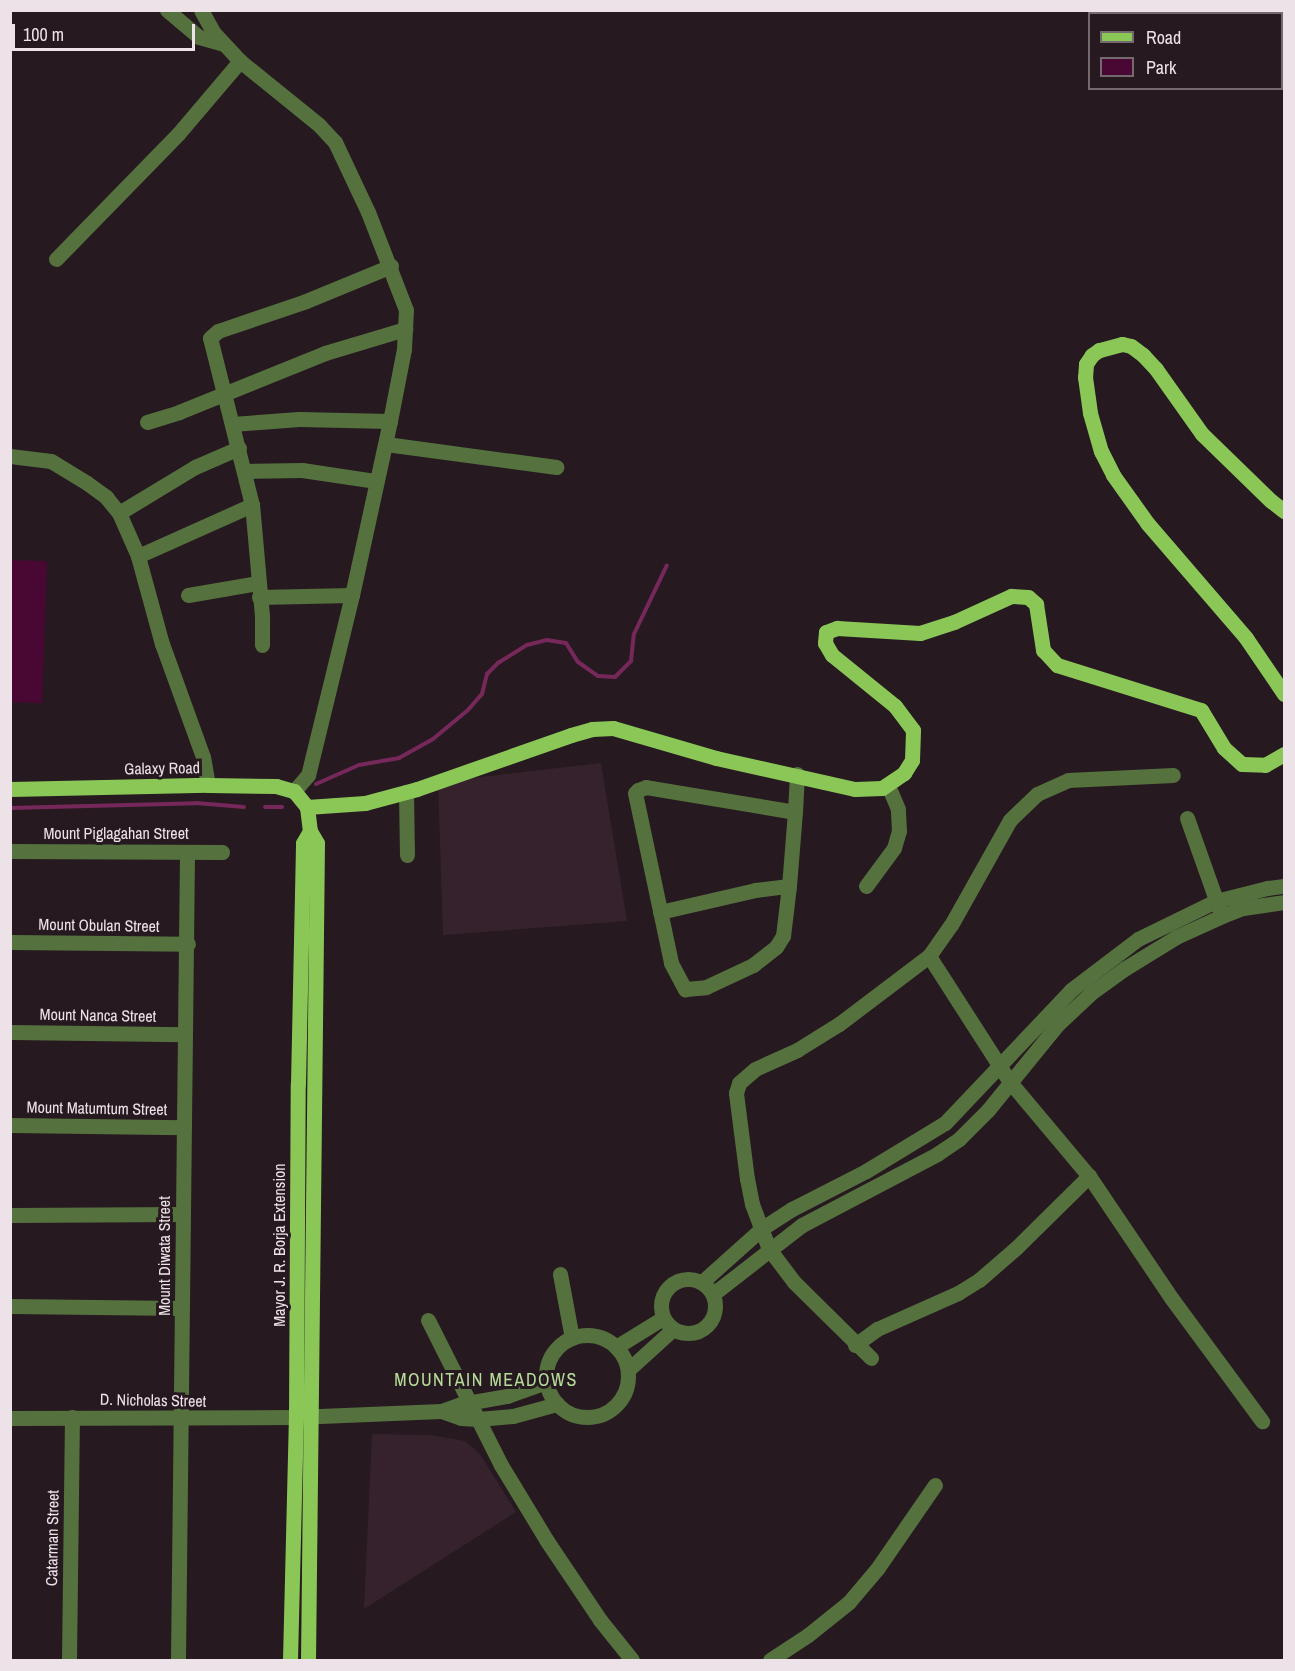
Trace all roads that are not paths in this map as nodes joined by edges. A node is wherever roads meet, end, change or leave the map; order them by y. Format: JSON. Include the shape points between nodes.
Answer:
{"nodes":[{"id":1,"x":167,"y":10,"type":"edge"},
{"id":2,"x":201,"y":10,"type":"edge"},
{"id":3,"x":223,"y":44,"type":"junction"},
{"id":4,"x":240,"y":61,"type":"junction"},
{"id":5,"x":56,"y":259,"type":"dead end"},
{"id":6,"x":391,"y":266,"type":"junction"},
{"id":7,"x":405,"y":329,"type":"junction"},
{"id":8,"x":224,"y":394,"type":"junction"},
{"id":9,"x":390,"y":421,"type":"junction"},
{"id":10,"x":147,"y":422,"type":"dead end"},
{"id":11,"x":232,"y":424,"type":"junction"},
{"id":12,"x":386,"y":444,"type":"junction"},
{"id":13,"x":239,"y":448,"type":"junction"},
{"id":14,"x":10,"y":456,"type":"edge"},
{"id":15,"x":556,"y":467,"type":"dead end"},
{"id":16,"x":245,"y":471,"type":"junction"},
{"id":17,"x":376,"y":481,"type":"junction"},
{"id":18,"x":252,"y":505,"type":"junction"},
{"id":19,"x":1284,"y":511,"type":"edge"},
{"id":20,"x":119,"y":513,"type":"junction"},
{"id":21,"x":138,"y":556,"type":"junction"},
{"id":22,"x":259,"y":590,"type":"junction"},
{"id":23,"x":188,"y":595,"type":"dead end"},
{"id":24,"x":352,"y":595,"type":"junction"},
{"id":25,"x":262,"y":645,"type":"dead end"},
{"id":26,"x":1284,"y":694,"type":"edge"},
{"id":27,"x":1284,"y":754,"type":"edge"},
{"id":28,"x":797,"y":774,"type":"junction"},
{"id":29,"x":1173,"y":775,"type":"dead end"},
{"id":30,"x":208,"y":785,"type":"junction"},
{"id":31,"x":888,"y":785,"type":"junction"},
{"id":32,"x":10,"y":789,"type":"edge"},
{"id":33,"x":294,"y":791,"type":"junction"},
{"id":34,"x":406,"y":792,"type":"junction"},
{"id":35,"x":307,"y":807,"type":"junction"},
{"id":36,"x":795,"y":812,"type":"junction"},
{"id":37,"x":1187,"y":818,"type":"dead end"},
{"id":38,"x":310,"y":831,"type":"junction"},
{"id":39,"x":10,"y":851,"type":"edge"},
{"id":40,"x":187,"y":852,"type":"junction"},
{"id":41,"x":222,"y":852,"type":"dead end"},
{"id":42,"x":407,"y":855,"type":"dead end"},
{"id":43,"x":789,"y":886,"type":"junction"},
{"id":44,"x":866,"y":886,"type":"dead end"},
{"id":45,"x":1284,"y":886,"type":"edge"},
{"id":46,"x":1216,"y":901,"type":"junction"},
{"id":47,"x":1284,"y":902,"type":"edge"},
{"id":48,"x":660,"y":912,"type":"junction"},
{"id":49,"x":1222,"y":916,"type":"junction"},
{"id":50,"x":10,"y":942,"type":"edge"},
{"id":51,"x":188,"y":944,"type":"junction"},
{"id":52,"x":929,"y":956,"type":"junction"},
{"id":53,"x":10,"y":1032,"type":"edge"},
{"id":54,"x":185,"y":1034,"type":"junction"},
{"id":55,"x":999,"y":1065,"type":"junction"},
{"id":56,"x":1010,"y":1082,"type":"junction"},
{"id":57,"x":298,"y":1084,"type":"junction"},
{"id":58,"x":314,"y":1085,"type":"junction"},
{"id":59,"x":10,"y":1125,"type":"edge"},
{"id":60,"x":184,"y":1127,"type":"junction"},
{"id":61,"x":1089,"y":1176,"type":"junction"},
{"id":62,"x":182,"y":1214,"type":"junction"},
{"id":63,"x":10,"y":1215,"type":"edge"},
{"id":64,"x":761,"y":1229,"type":"junction"},
{"id":65,"x":769,"y":1249,"type":"junction"},
{"id":66,"x":560,"y":1274,"type":"dead end"},
{"id":67,"x":702,"y":1282,"type":"junction"},
{"id":68,"x":713,"y":1294,"type":"junction"},
{"id":69,"x":10,"y":1306,"type":"edge"},
{"id":70,"x":182,"y":1308,"type":"junction"},
{"id":71,"x":428,"y":1320,"type":"dead end"},
{"id":72,"x":668,"y":1323,"type":"junction"},
{"id":73,"x":572,"y":1338,"type":"junction"},
{"id":74,"x":855,"y":1345,"type":"junction"},
{"id":75,"x":616,"y":1347,"type":"junction"},
{"id":76,"x":871,"y":1358,"type":"dead end"},
{"id":77,"x":628,"y":1370,"type":"junction"},
{"id":78,"x":546,"y":1382,"type":"junction"},
{"id":79,"x":470,"y":1403,"type":"junction"},
{"id":80,"x":557,"y":1404,"type":"junction"},
{"id":81,"x":441,"y":1411,"type":"junction"},
{"id":82,"x":72,"y":1417,"type":"junction"},
{"id":83,"x":296,"y":1417,"type":"junction"},
{"id":84,"x":312,"y":1417,"type":"junction"},
{"id":85,"x":10,"y":1418,"type":"edge"},
{"id":86,"x":182,"y":1419,"type":"junction"},
{"id":87,"x":478,"y":1419,"type":"junction"},
{"id":88,"x":1262,"y":1421,"type":"dead end"},
{"id":89,"x":935,"y":1485,"type":"dead end"},
{"id":90,"x":308,"y":1658,"type":"edge"},
{"id":91,"x":290,"y":1659,"type":"edge"},
{"id":92,"x":69,"y":1660,"type":"edge"},
{"id":93,"x":178,"y":1660,"type":"edge"},
{"id":94,"x":632,"y":1660,"type":"edge"},
{"id":95,"x":770,"y":1660,"type":"edge"}],
"edges":[{"from":1,"to":3,"type":"street","via":[[199,37]]},
{"from":2,"to":3,"type":"street"},
{"from":3,"to":4,"type":"street"},
{"from":4,"to":5,"type":"street","via":[[178,134]]},
{"from":4,"to":6,"type":"street","via":[[335,142]]},
{"from":6,"to":7,"type":"street","via":[[406,310]]},
{"from":6,"to":8,"type":"street","via":[[212,335],[210,344]]},
{"from":7,"to":8,"type":"street","via":[[325,353]]},
{"from":7,"to":9,"type":"street"},
{"from":8,"to":10,"type":"street"},
{"from":8,"to":11,"type":"street"},
{"from":9,"to":11,"type":"street","via":[[298,419]]},
{"from":9,"to":12,"type":"street"},
{"from":11,"to":13,"type":"street"},
{"from":12,"to":15,"type":"street"},
{"from":12,"to":17,"type":"street"},
{"from":13,"to":16,"type":"street"},
{"from":13,"to":20,"type":"street","via":[[195,467]]},
{"from":14,"to":20,"type":"street","via":[[51,461],[106,497]]},
{"from":16,"to":17,"type":"street","via":[[302,470]]},
{"from":16,"to":18,"type":"street"},
{"from":17,"to":24,"type":"street"},
{"from":18,"to":21,"type":"street"},
{"from":18,"to":22,"type":"street"},
{"from":19,"to":26,"type":"main road","via":[[1202,434],[1143,355],[1122,344],[1098,350],[1092,356],[1086,364],[1085,378],[1090,412],[1101,452],[1113,475],[1148,524],[1246,638]]},
{"from":20,"to":21,"type":"street"},
{"from":21,"to":30,"type":"street","via":[[162,644],[203,757]]},
{"from":22,"to":23,"type":"street"},
{"from":22,"to":24,"type":"street"},
{"from":22,"to":25,"type":"street"},
{"from":24,"to":33,"type":"street","via":[[308,775]]},
{"from":27,"to":31,"type":"main road","via":[[1265,765],[1242,764],[1224,748],[1201,710],[1057,665],[1043,650],[1036,604],[1028,597],[1011,596],[920,633],[837,628],[826,633],[825,643],[832,655],[895,706],[913,730],[912,760],[904,773]]},
{"from":28,"to":31,"type":"main road","via":[[862,790]]},
{"from":28,"to":34,"type":"main road","via":[[716,758],[635,732],[592,729]]},
{"from":28,"to":36,"type":"street"},
{"from":29,"to":52,"type":"street","via":[[1068,780],[1036,794],[1010,820],[951,925]]},
{"from":30,"to":32,"type":"main road","name":"Galaxy Road"},
{"from":30,"to":33,"type":"main road","name":"Galaxy Road","via":[[276,786]]},
{"from":31,"to":44,"type":"street","via":[[898,809],[899,831],[894,848]]},
{"from":33,"to":35,"type":"main road"},
{"from":34,"to":35,"type":"main road","via":[[365,803]]},
{"from":34,"to":42,"type":"street"},
{"from":35,"to":38,"type":"main road","name":"Mayor J. R. Borja Extension"},
{"from":36,"to":43,"type":"street"},
{"from":36,"to":48,"type":"street","via":[[646,787],[638,790],[635,794]]},
{"from":37,"to":46,"type":"street"},
{"from":38,"to":57,"type":"main road","name":"Mayor J. R. Borja Extension","via":[[303,843]]},
{"from":38,"to":58,"type":"main road","name":"Mayor J. R. Borja Extension","via":[[317,843]]},
{"from":39,"to":40,"type":"street","name":"Mount Piglagahan Street"},
{"from":40,"to":41,"type":"street","name":"Mount Piglagahan Street"},
{"from":40,"to":51,"type":"street","name":"Mount Diwata Street"},
{"from":43,"to":48,"type":"street"},
{"from":43,"to":48,"type":"street","via":[[783,936],[776,947],[753,965],[692,990],[679,982],[671,963]]},
{"from":45,"to":46,"type":"street"},
{"from":46,"to":49,"type":"street"},
{"from":46,"to":55,"type":"street","via":[[1138,939],[1104,963],[1040,1020]]},
{"from":47,"to":49,"type":"street"},
{"from":49,"to":56,"type":"street","via":[[1176,937],[1091,993],[1058,1024]]},
{"from":50,"to":51,"type":"street","name":"Mount Obulan Street"},
{"from":51,"to":54,"type":"street","name":"Mount Diwata Street"},
{"from":52,"to":55,"type":"street"},
{"from":52,"to":64,"type":"street","via":[[838,1024],[797,1050],[755,1069],[739,1083],[736,1093],[747,1179]]},
{"from":53,"to":54,"type":"street","name":"Mount Nanca Street"},
{"from":54,"to":60,"type":"street","name":"Mount Diwata Street"},
{"from":55,"to":56,"type":"street"},
{"from":55,"to":64,"type":"street","via":[[945,1124]]},
{"from":56,"to":61,"type":"street"},
{"from":56,"to":65,"type":"street","via":[[988,1110],[937,1154],[802,1225]]},
{"from":57,"to":58,"type":"main road"},
{"from":57,"to":83,"type":"main road","name":"Mayor J. R. Borja Extension"},
{"from":58,"to":84,"type":"main road","name":"Mayor J. R. Borja Extension"},
{"from":59,"to":60,"type":"street","name":"Mount Matumtum Street"},
{"from":60,"to":62,"type":"street","name":"Mount Diwata Street"},
{"from":61,"to":74,"type":"street","via":[[979,1280],[877,1329]]},
{"from":61,"to":88,"type":"street","via":[[1172,1299]]},
{"from":62,"to":63,"type":"street"},
{"from":62,"to":70,"type":"street","name":"Mount Diwata Street"},
{"from":64,"to":65,"type":"street"},
{"from":64,"to":67,"type":"street"},
{"from":65,"to":68,"type":"street"},
{"from":65,"to":74,"type":"street","via":[[787,1274]]},
{"from":66,"to":73,"type":"street"},
{"from":67,"to":68,"type":"street"},
{"from":67,"to":72,"type":"street","via":[[685,1279],[669,1286],[661,1301]]},
{"from":68,"to":72,"type":"street","via":[[716,1312],[706,1327],[690,1334]]},
{"from":69,"to":70,"type":"street"},
{"from":70,"to":86,"type":"street","name":"Mount Diwata Street"},
{"from":71,"to":79,"type":"street"},
{"from":72,"to":75,"type":"street"},
{"from":72,"to":77,"type":"street"},
{"from":73,"to":75,"type":"street","via":[[595,1336]]},
{"from":73,"to":78,"type":"street","via":[[552,1355]]},
{"from":74,"to":76,"type":"street"},
{"from":75,"to":77,"type":"street"},
{"from":77,"to":80,"type":"street","via":[[621,1400],[609,1411],[582,1417]]},
{"from":78,"to":79,"type":"street","via":[[507,1396]]},
{"from":78,"to":80,"type":"street"},
{"from":79,"to":81,"type":"street"},
{"from":79,"to":87,"type":"street"},
{"from":80,"to":87,"type":"street","via":[[513,1416]]},
{"from":81,"to":84,"type":"street","name":"D. Nicholas Street"},
{"from":81,"to":87,"type":"street"},
{"from":82,"to":85,"type":"street","name":"D. Nicholas Street"},
{"from":82,"to":86,"type":"street","name":"D. Nicholas Street"},
{"from":82,"to":92,"type":"street","name":"Catarman Street"},
{"from":83,"to":84,"type":"street","name":"D. Nicholas Street"},
{"from":83,"to":86,"type":"street","name":"D. Nicholas Street"},
{"from":83,"to":91,"type":"main road","name":"Mayor J. R. Borja Extension"},
{"from":84,"to":90,"type":"main road","name":"Mayor J. R. Borja Extension"},
{"from":86,"to":93,"type":"street","name":"Mount Diwata Street"},
{"from":87,"to":94,"type":"street","via":[[547,1541]]},
{"from":89,"to":95,"type":"street","via":[[878,1569],[849,1602]]},
{"from":90,"to":91,"type":"main road"}]}
